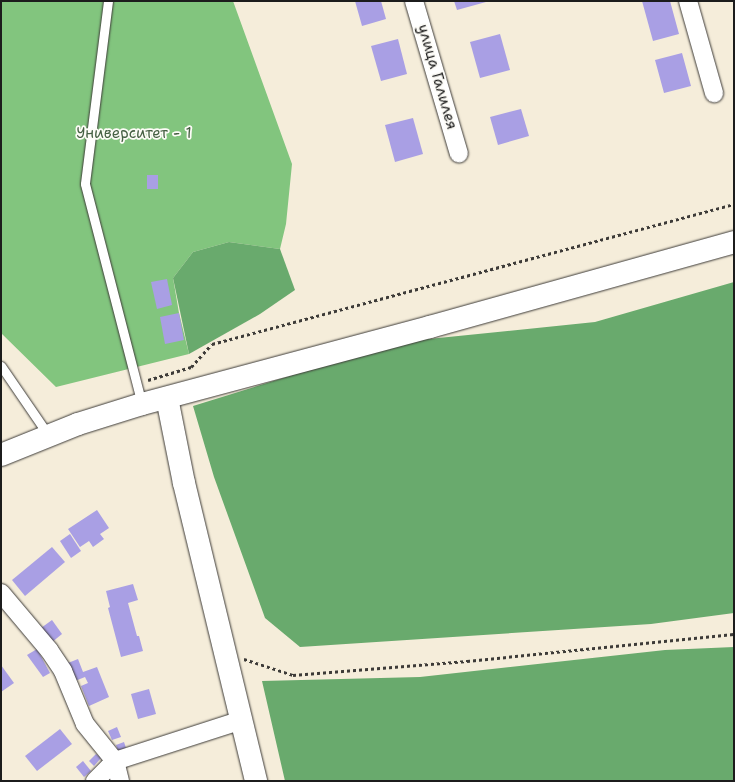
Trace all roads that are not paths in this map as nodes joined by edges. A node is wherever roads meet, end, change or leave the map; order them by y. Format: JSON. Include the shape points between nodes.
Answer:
{"nodes":[{"id":1,"x":108,"y":1,"type":"edge"},
{"id":2,"x":414,"y":1,"type":"edge"},
{"id":3,"x":688,"y":1,"type":"edge"},
{"id":4,"x":714,"y":93,"type":"dead end"},
{"id":5,"x":459,"y":154,"type":"dead end"},
{"id":6,"x":734,"y":242,"type":"edge"},
{"id":7,"x":1,"y":366,"type":"edge"},
{"id":8,"x":167,"y":398,"type":"junction"},
{"id":9,"x":142,"y":404,"type":"junction"},
{"id":10,"x":49,"y":436,"type":"junction"},
{"id":11,"x":1,"y":455,"type":"edge"},
{"id":12,"x":1,"y":593,"type":"edge"},
{"id":13,"x":242,"y":720,"type":"junction"},
{"id":14,"x":115,"y":761,"type":"junction"},
{"id":15,"x":95,"y":781,"type":"edge"},
{"id":16,"x":120,"y":781,"type":"edge"},
{"id":17,"x":256,"y":781,"type":"edge"}],
"edges":[{"from":1,"to":9,"type":"lane","via":[[85,184]]},
{"from":2,"to":5,"type":"street","name":"улица Галилея"},
{"from":3,"to":4,"type":"street"},
{"from":6,"to":8,"type":"street"},
{"from":7,"to":10,"type":"lane"},
{"from":8,"to":9,"type":"street"},
{"from":8,"to":13,"type":"street","via":[[184,483]]},
{"from":9,"to":10,"type":"street"},
{"from":10,"to":11,"type":"street"},
{"from":12,"to":14,"type":"street","via":[[49,650],[63,671],[85,724]]},
{"from":13,"to":14,"type":"street"},
{"from":13,"to":17,"type":"street"},
{"from":14,"to":15,"type":"street"},
{"from":14,"to":16,"type":"street"}]}
